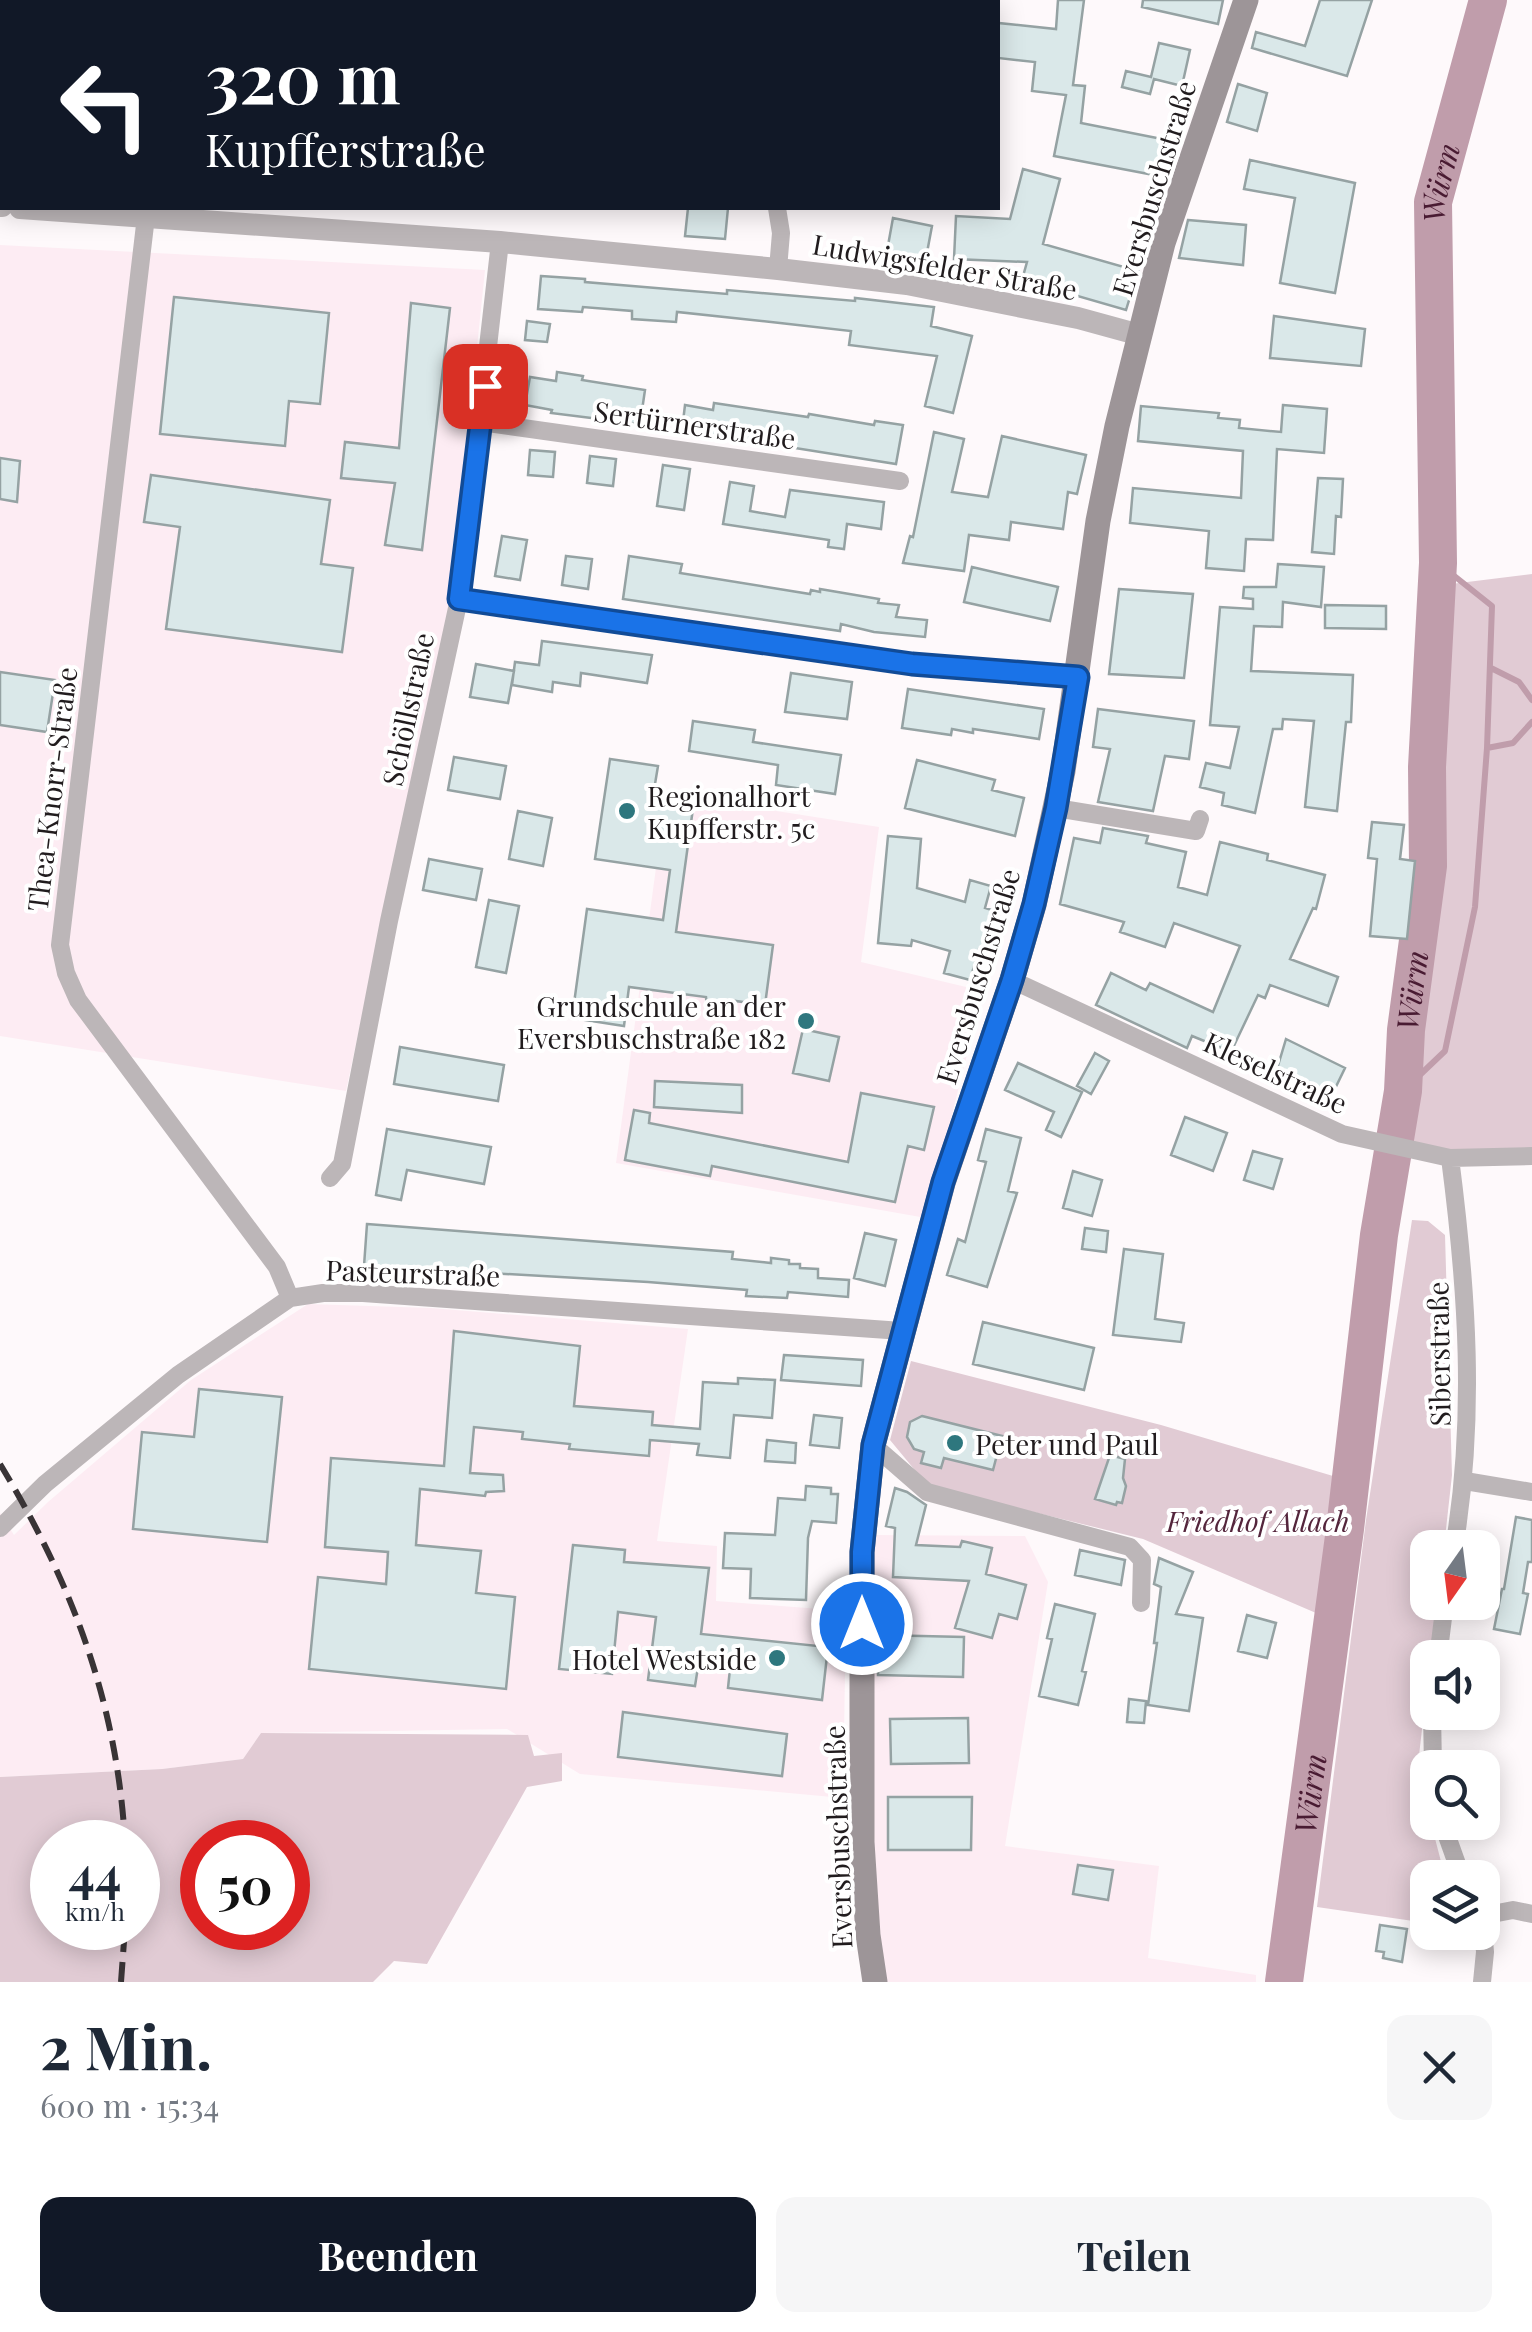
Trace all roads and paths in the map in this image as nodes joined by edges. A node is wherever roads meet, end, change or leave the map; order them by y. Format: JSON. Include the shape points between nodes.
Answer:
{"nodes":[{"id":1,"x":1246,"y":0,"type":"edge"},
{"id":2,"x":84,"y":210,"type":"edge"},
{"id":3,"x":776,"y":210,"type":"edge"},
{"id":4,"x":147,"y":212,"type":"edge"},
{"id":5,"x":500,"y":242,"type":"junction"},
{"id":6,"x":778,"y":269,"type":"junction"},
{"id":7,"x":1140,"y":335,"type":"junction"},
{"id":8,"x":481,"y":422,"type":"junction"},
{"id":9,"x":900,"y":481,"type":"dead end"},
{"id":10,"x":459,"y":599,"type":"junction"},
{"id":11,"x":1078,"y":677,"type":"junction"},
{"id":12,"x":1056,"y":808,"type":"junction"},
{"id":13,"x":1200,"y":818,"type":"dead end"},
{"id":14,"x":1012,"y":980,"type":"junction"},
{"id":15,"x":1532,"y":1156,"type":"edge"},
{"id":16,"x":1450,"y":1158,"type":"junction"},
{"id":17,"x":330,"y":1178,"type":"dead end"},
{"id":18,"x":290,"y":1298,"type":"junction"},
{"id":19,"x":902,"y":1330,"type":"junction"},
{"id":20,"x":873,"y":1445,"type":"junction"},
{"id":21,"x":1466,"y":1481,"type":"junction"},
{"id":22,"x":1532,"y":1492,"type":"edge"},
{"id":23,"x":0,"y":1528,"type":"edge"},
{"id":24,"x":1457,"y":1530,"type":"edge"},
{"id":25,"x":1141,"y":1603,"type":"dead end"},
{"id":26,"x":1500,"y":1913,"type":"edge"},
{"id":27,"x":1532,"y":1914,"type":"edge"},
{"id":28,"x":1485,"y":1950,"type":"edge"},
{"id":29,"x":875,"y":1982,"type":"edge"},
{"id":30,"x":1482,"y":1982,"type":"edge"}],
"edges":[{"from":1,"to":7,"type":"main road","name":"Eversbuschstraße","via":[[1183,179]]},
{"from":2,"to":4,"type":"street","name":"Ludwigsfelder Straße"},
{"from":3,"to":6,"type":"street"},
{"from":4,"to":5,"type":"street","name":"Ludwigsfelder Straße"},
{"from":4,"to":18,"type":"street","name":"Thea-Knorr-Straße","via":[[60,945],[78,1000],[277,1266]]},
{"from":5,"to":6,"type":"street","name":"Ludwigsfelder Straße"},
{"from":5,"to":8,"type":"street","name":"Schöllstraße"},
{"from":6,"to":7,"type":"street","name":"Ludwigsfelder Straße","via":[[907,284]]},
{"from":7,"to":11,"type":"main road","name":"Eversbuschstraße","via":[[1098,520]]},
{"from":8,"to":9,"type":"street","name":"Sertürnerstraße"},
{"from":8,"to":10,"type":"street","name":"Schöllstraße"},
{"from":10,"to":11,"type":"street","via":[[912,664]]},
{"from":10,"to":17,"type":"street","name":"Schöllstraße","via":[[342,1164]]},
{"from":11,"to":12,"type":"main road","name":"Eversbuschstraße"},
{"from":12,"to":13,"type":"street","via":[[1196,831]]},
{"from":12,"to":14,"type":"main road","name":"Eversbuschstraße"},
{"from":14,"to":16,"type":"street","name":"Kleselstraße","via":[[1342,1134]]},
{"from":14,"to":19,"type":"main road","name":"Eversbuschstraße","via":[[943,1182]]},
{"from":15,"to":16,"type":"street","name":"Kleselstraße"},
{"from":16,"to":21,"type":"street","name":"Siberstraße","via":[[1467,1311]]},
{"from":18,"to":19,"type":"street","name":"Pasteurstraße","via":[[362,1293]]},
{"from":18,"to":23,"type":"street","name":"Pasteurstraße","via":[[178,1374]]},
{"from":19,"to":20,"type":"main road","name":"Eversbuschstraße"},
{"from":20,"to":25,"type":"street","via":[[927,1492],[1130,1547],[1142,1560]]},
{"from":20,"to":29,"type":"main road","name":"Eversbuschstraße","via":[[862,1552],[862,1824]]},
{"from":21,"to":22,"type":"street"},
{"from":21,"to":24,"type":"street","name":"Siberstraße"},
{"from":26,"to":27,"type":"street"},
{"from":28,"to":30,"type":"street"}]}
